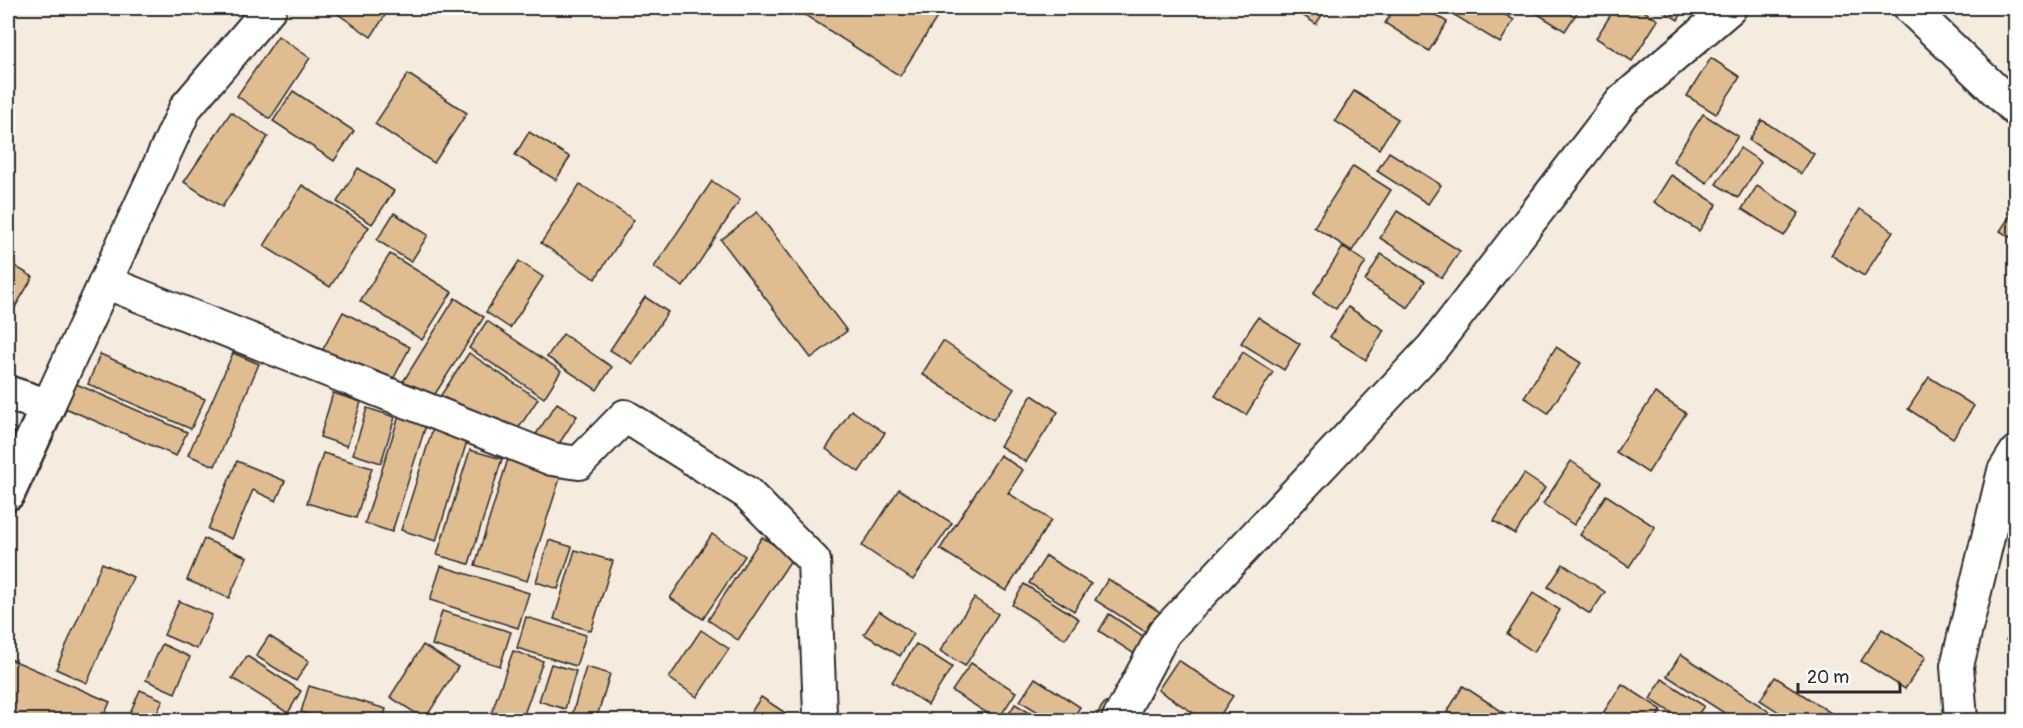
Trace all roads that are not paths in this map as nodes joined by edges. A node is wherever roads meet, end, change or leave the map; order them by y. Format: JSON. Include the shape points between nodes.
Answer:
{"nodes":[{"id":1,"x":270,"y":8,"type":"edge"},
{"id":2,"x":1730,"y":8,"type":"edge"},
{"id":3,"x":1910,"y":8,"type":"edge"},
{"id":4,"x":2016,"y":110,"type":"edge"},
{"id":5,"x":105,"y":282,"type":"junction"},
{"id":6,"x":8,"y":393,"type":"edge"},
{"id":7,"x":48,"y":406,"type":"junction"},
{"id":8,"x":2016,"y":452,"type":"edge"},
{"id":9,"x":8,"y":493,"type":"edge"},
{"id":10,"x":818,"y":720,"type":"edge"},
{"id":11,"x":1118,"y":720,"type":"edge"},
{"id":12,"x":1961,"y":720,"type":"edge"}],
"edges":[{"from":1,"to":5,"type":"street","via":[[186,107]]},
{"from":2,"to":11,"type":"street","via":[[1622,101],[1433,347],[1164,633]]},
{"from":3,"to":4,"type":"street"},
{"from":5,"to":7,"type":"street"},
{"from":5,"to":10,"type":"street","via":[[552,459],[579,463],[626,416],[747,493],[814,561]]},
{"from":6,"to":7,"type":"main road"},
{"from":7,"to":9,"type":"main road"},
{"from":8,"to":12,"type":"street","via":[[2004,471],[1957,666]]}]}
